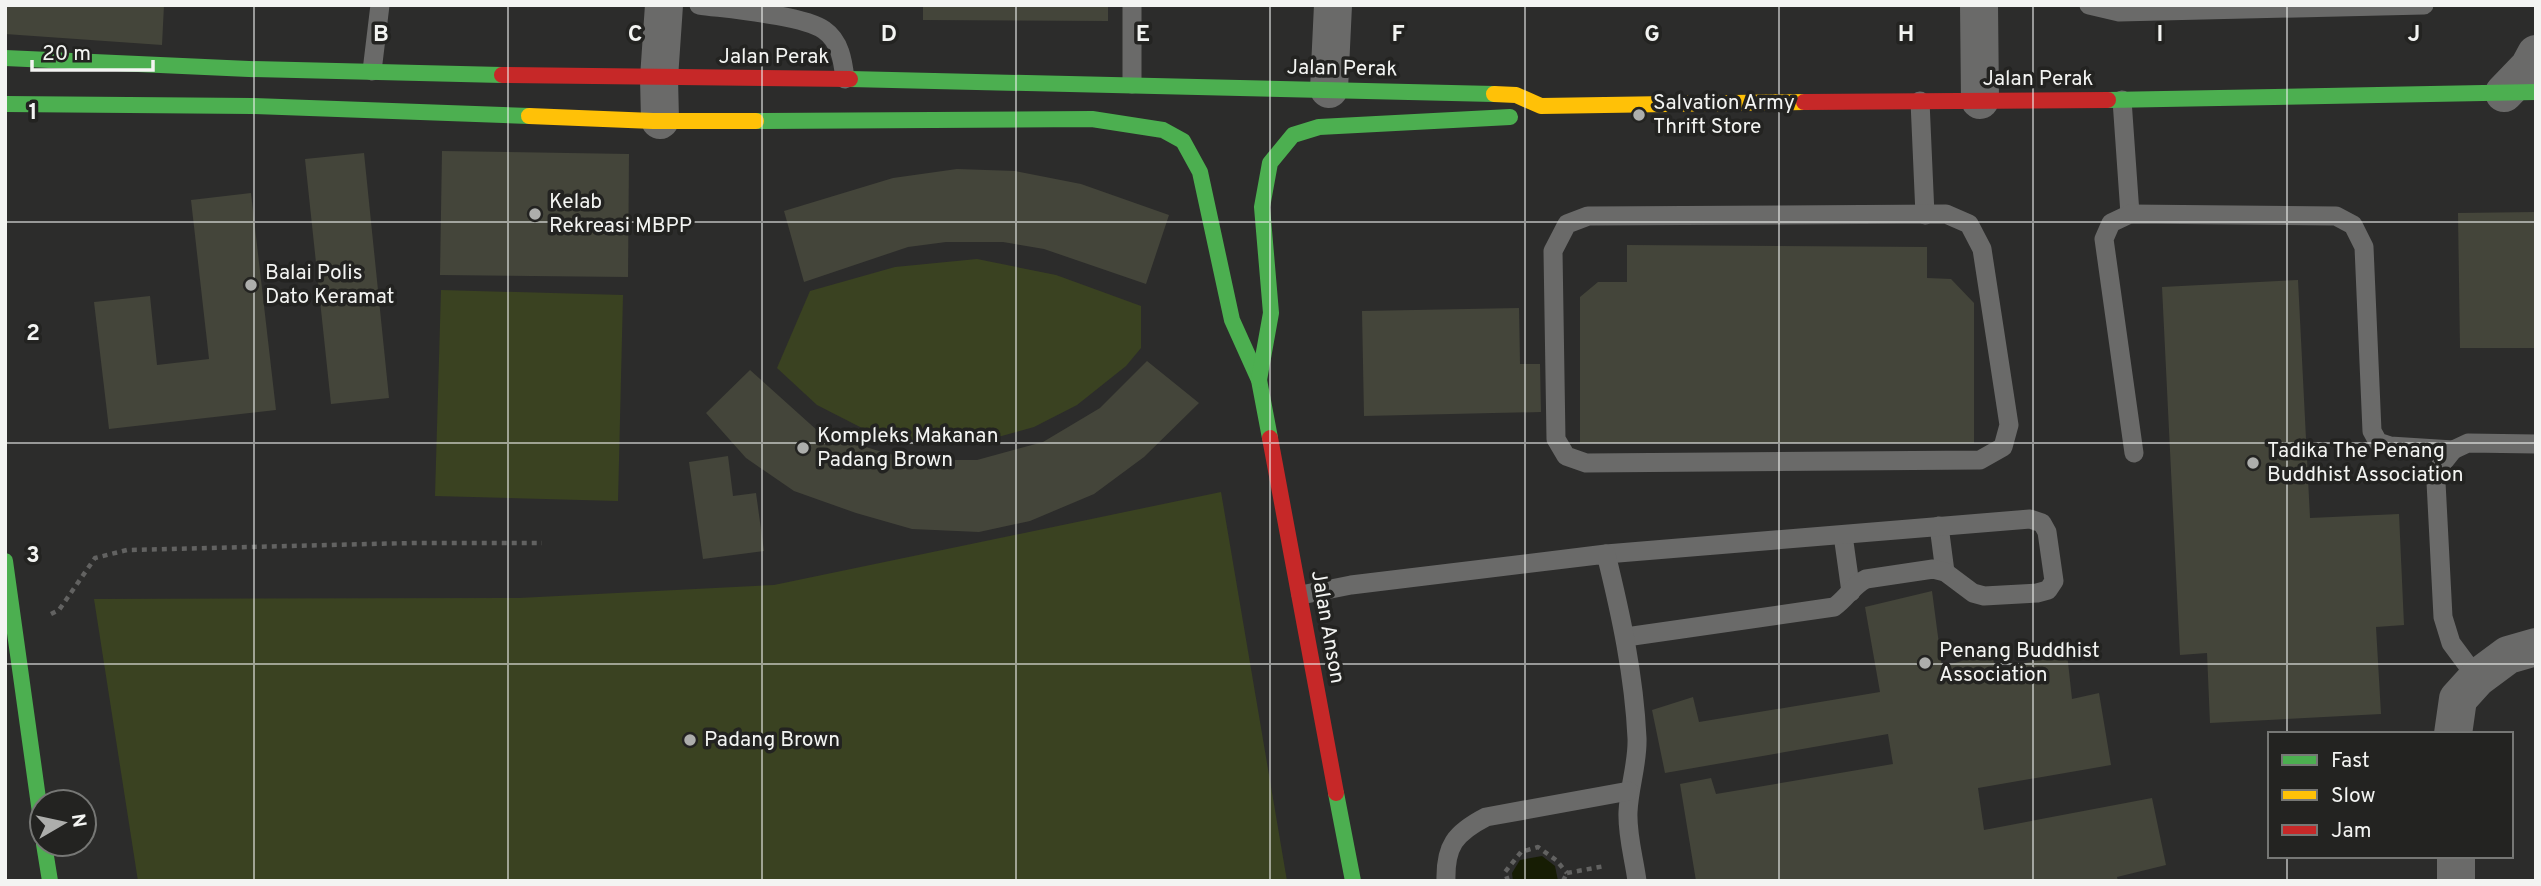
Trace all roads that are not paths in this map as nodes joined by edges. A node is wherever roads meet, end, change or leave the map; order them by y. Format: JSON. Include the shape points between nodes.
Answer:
{"nodes":[{"id":1,"x":380,"y":5,"type":"edge"},
{"id":2,"x":664,"y":5,"type":"edge"},
{"id":3,"x":699,"y":5,"type":"edge"},
{"id":4,"x":1132,"y":5,"type":"edge"},
{"id":5,"x":1333,"y":5,"type":"edge"},
{"id":6,"x":1979,"y":5,"type":"edge"},
{"id":7,"x":2089,"y":5,"type":"edge"},
{"id":8,"x":2424,"y":5,"type":"edge"},
{"id":9,"x":2536,"y":54,"type":"edge"},
{"id":10,"x":5,"y":58,"type":"edge"},
{"id":11,"x":372,"y":71,"type":"junction"},
{"id":12,"x":659,"y":78,"type":"junction"},
{"id":13,"x":845,"y":79,"type":"junction"},
{"id":14,"x":1132,"y":84,"type":"junction"},
{"id":15,"x":1329,"y":89,"type":"junction"},
{"id":16,"x":2520,"y":93,"type":"edge"},
{"id":17,"x":1980,"y":100,"type":"junction"},
{"id":18,"x":2122,"y":100,"type":"junction"},
{"id":19,"x":1920,"y":101,"type":"junction"},
{"id":20,"x":5,"y":104,"type":"edge"},
{"id":21,"x":1541,"y":106,"type":"junction"},
{"id":22,"x":678,"y":121,"type":"junction"},
{"id":23,"x":1925,"y":215,"type":"junction"},
{"id":24,"x":2130,"y":215,"type":"junction"},
{"id":25,"x":1259,"y":380,"type":"junction"},
{"id":26,"x":2536,"y":444,"type":"edge"},
{"id":27,"x":2453,"y":450,"type":"junction"},
{"id":28,"x":2134,"y":453,"type":"dead end"},
{"id":29,"x":1939,"y":526,"type":"junction"},
{"id":30,"x":1843,"y":535,"type":"junction"},
{"id":31,"x":1606,"y":554,"type":"junction"},
{"id":32,"x":5,"y":561,"type":"edge"},
{"id":33,"x":1945,"y":572,"type":"junction"},
{"id":34,"x":1851,"y":592,"type":"junction"},
{"id":35,"x":1300,"y":595,"type":"junction"},
{"id":36,"x":1626,"y":637,"type":"junction"},
{"id":37,"x":2536,"y":647,"type":"edge"},
{"id":38,"x":2477,"y":678,"type":"junction"},
{"id":39,"x":2453,"y":732,"type":"edge"},
{"id":40,"x":37,"y":788,"type":"edge"},
{"id":41,"x":1629,"y":791,"type":"junction"},
{"id":42,"x":46,"y":858,"type":"edge"},
{"id":43,"x":2456,"y":858,"type":"edge"},
{"id":44,"x":50,"y":881,"type":"edge"},
{"id":45,"x":1353,"y":881,"type":"edge"},
{"id":46,"x":1446,"y":881,"type":"edge"},
{"id":47,"x":1637,"y":881,"type":"edge"},
{"id":48,"x":2456,"y":881,"type":"edge"}],
"edges":[{"from":1,"to":11,"type":"lane"},
{"from":2,"to":12,"type":"street"},
{"from":3,"to":13,"type":"lane","via":[[794,18],[824,29],[843,57]]},
{"from":4,"to":14,"type":"lane"},
{"from":5,"to":15,"type":"street"},
{"from":6,"to":17,"type":"street"},
{"from":7,"to":8,"type":"lane","via":[[2119,12]]},
{"from":9,"to":16,"type":"street"},
{"from":10,"to":11,"type":"main road","name":"Jalan Perak"},
{"from":11,"to":12,"type":"main road","name":"Jalan Perak"},
{"from":12,"to":13,"type":"main road","name":"Jalan Perak"},
{"from":12,"to":22,"type":"street"},
{"from":13,"to":14,"type":"main road","name":"Jalan Perak"},
{"from":14,"to":15,"type":"main road","name":"Jalan Perak"},
{"from":15,"to":21,"type":"main road","name":"Jalan Perak","via":[[1516,94]]},
{"from":16,"to":18,"type":"main road","name":"Jalan Perak"},
{"from":17,"to":18,"type":"main road","name":"Jalan Perak"},
{"from":17,"to":19,"type":"main road","name":"Jalan Perak"},
{"from":18,"to":24,"type":"lane"},
{"from":19,"to":21,"type":"main road","name":"Jalan Perak"},
{"from":19,"to":23,"type":"lane"},
{"from":20,"to":22,"type":"main road","via":[[253,106]]},
{"from":21,"to":25,"type":"main road","name":"Jalan Perak","via":[[1525,116],[1318,127],[1293,135],[1270,163],[1262,207],[1272,313]]},
{"from":22,"to":25,"type":"main road","via":[[1093,119],[1163,130],[1183,141],[1200,172],[1232,320]]},
{"from":23,"to":23,"type":"lane","via":[[1946,214],[1969,224],[1982,250],[2009,425],[2003,447],[1980,460],[1586,463],[1566,456],[1556,439],[1553,251],[1567,224],[1588,216]]},
{"from":24,"to":27,"type":"lane","via":[[2336,216],[2353,225],[2364,247],[2372,431],[2378,443],[2390,446]]},
{"from":24,"to":28,"type":"lane","via":[[2111,223],[2104,239]]},
{"from":25,"to":35,"type":"main road","name":"Jalan Anson"},
{"from":26,"to":27,"type":"lane","via":[[2468,443]]},
{"from":27,"to":38,"type":"lane","via":[[2441,465],[2436,482],[2443,617],[2451,643]]},
{"from":29,"to":30,"type":"lane"},
{"from":29,"to":33,"type":"lane"},
{"from":29,"to":33,"type":"lane","via":[[2030,519],[2042,523],[2054,581],[2048,590],[2037,593],[1984,596]]},
{"from":30,"to":31,"type":"lane"},
{"from":30,"to":34,"type":"lane"},
{"from":31,"to":35,"type":"lane"},
{"from":31,"to":36,"type":"lane"},
{"from":32,"to":40,"type":"main road"},
{"from":33,"to":34,"type":"lane","via":[[1933,569],[1866,579]]},
{"from":34,"to":36,"type":"lane","via":[[1834,607]]},
{"from":35,"to":45,"type":"main road","name":"Jalan Anson"},
{"from":36,"to":41,"type":"lane","via":[[1637,737]]},
{"from":37,"to":38,"type":"street","via":[[2508,655]]},
{"from":38,"to":39,"type":"street","via":[[2458,699]]},
{"from":41,"to":46,"type":"lane","via":[[1486,817],[1466,827],[1452,843]]},
{"from":41,"to":47,"type":"lane","via":[[1627,816]]},
{"from":42,"to":44,"type":"main road"},
{"from":43,"to":48,"type":"street"}]}
